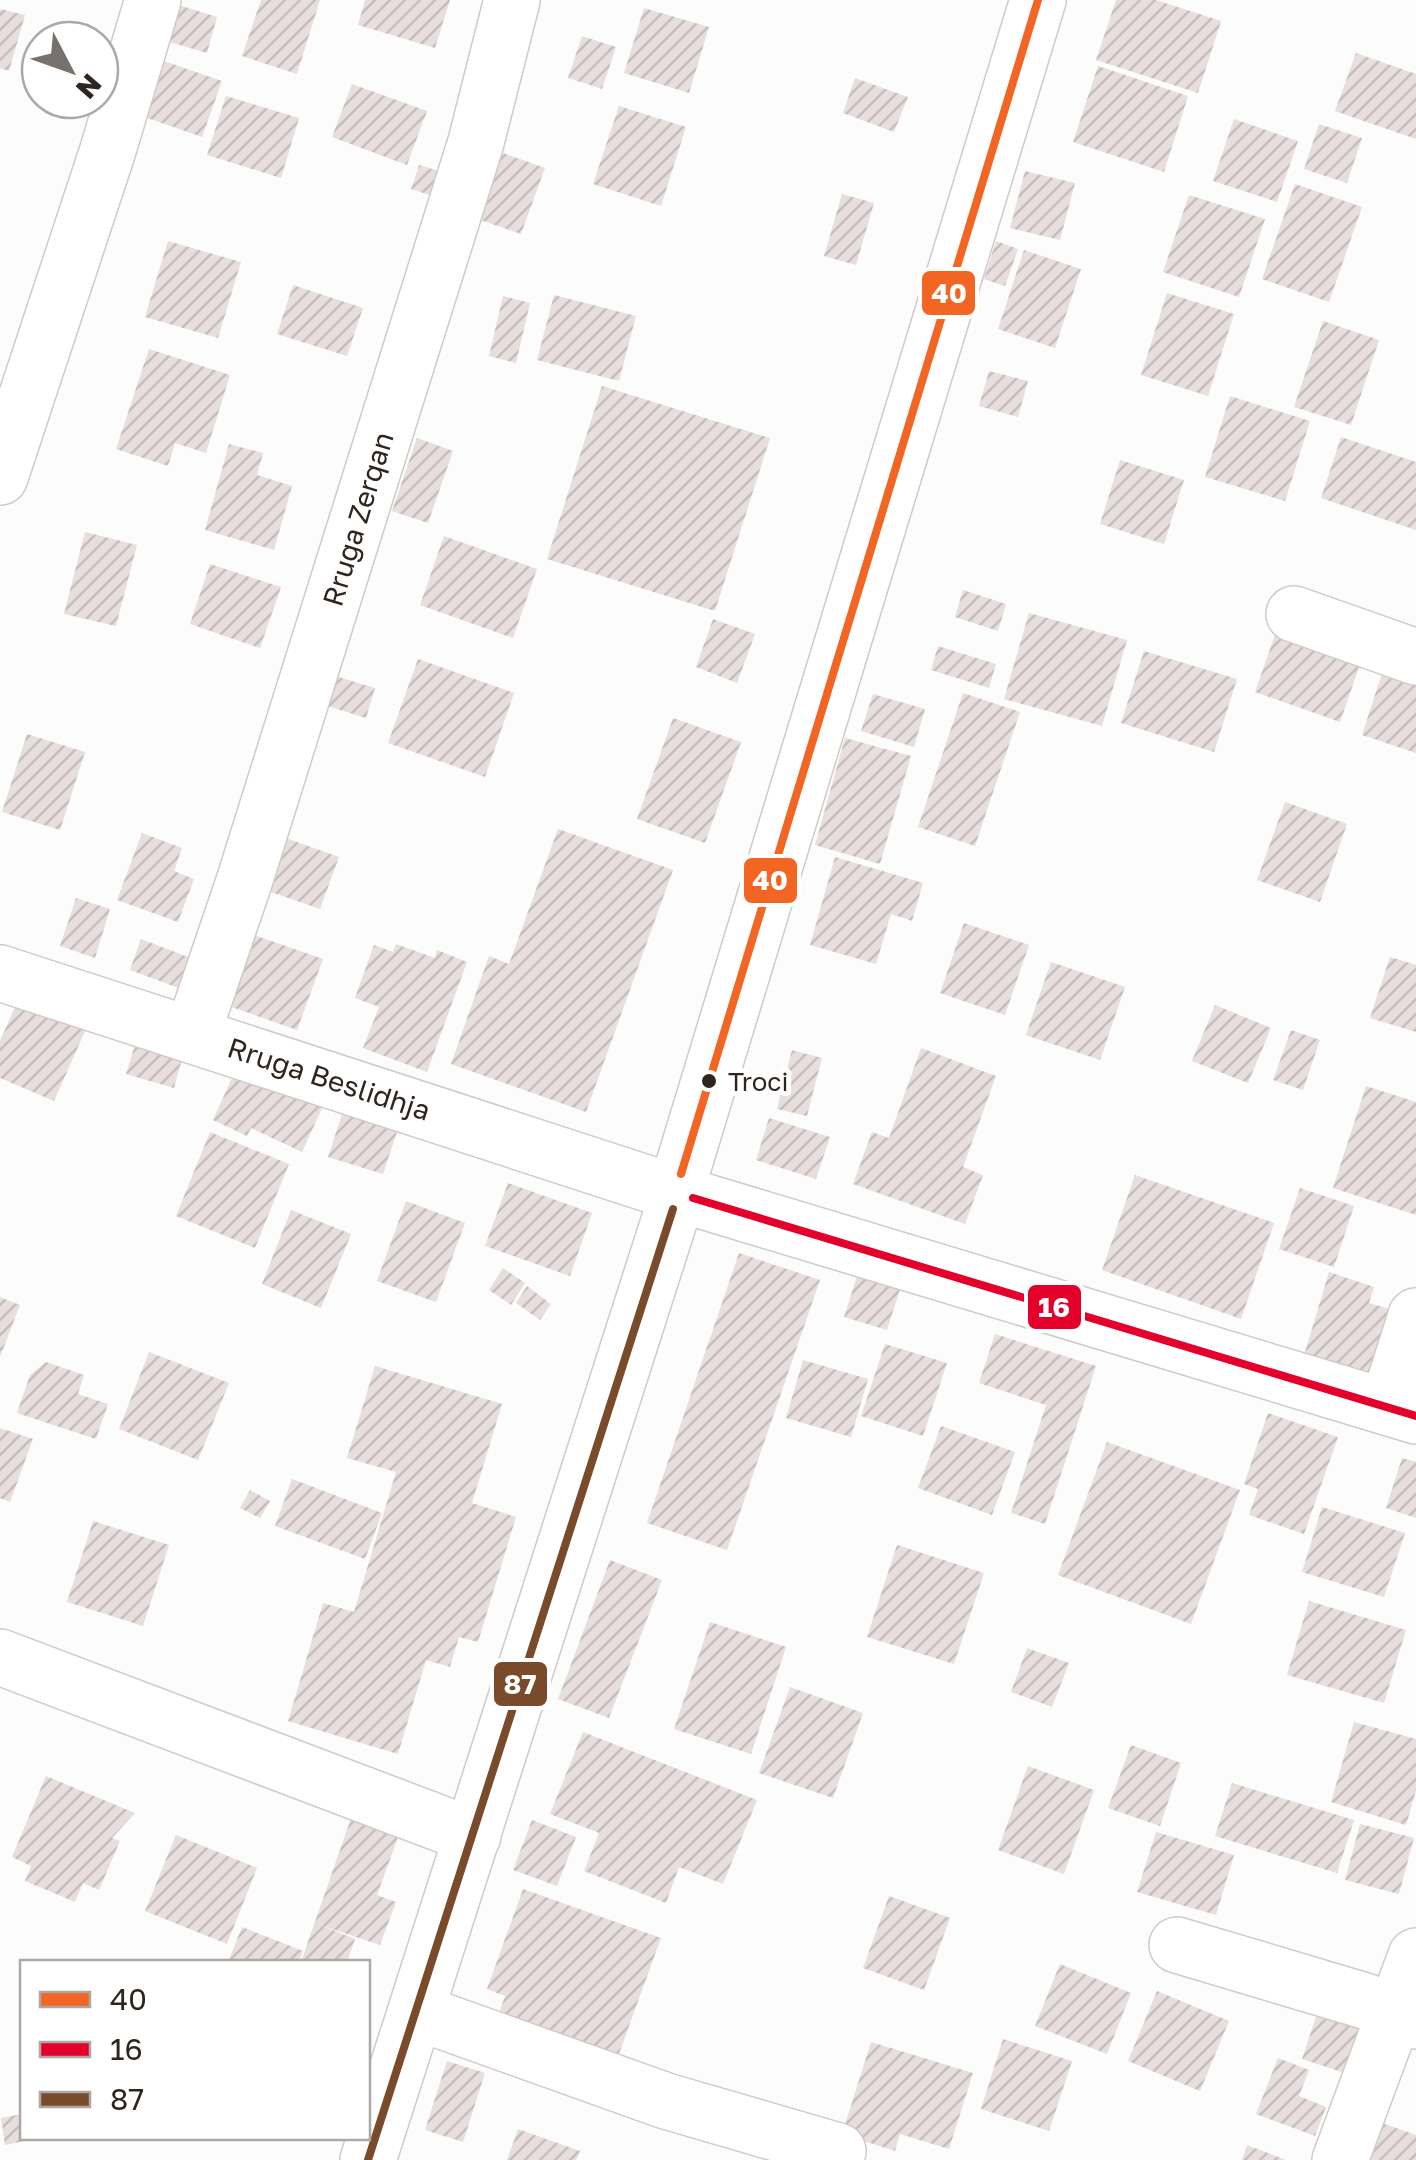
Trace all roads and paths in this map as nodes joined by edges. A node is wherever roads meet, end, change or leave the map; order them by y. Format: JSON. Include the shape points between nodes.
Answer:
{"nodes":[{"id":1,"x":153,"y":0,"type":"edge"},
{"id":2,"x":512,"y":0,"type":"edge"},
{"id":3,"x":1038,"y":0,"type":"edge"},
{"id":4,"x":0,"y":476,"type":"edge"},
{"id":5,"x":1294,"y":614,"type":"dead end"},
{"id":6,"x":1416,"y":657,"type":"edge"},
{"id":7,"x":0,"y":973,"type":"edge"},
{"id":8,"x":192,"y":1034,"type":"junction"},
{"id":9,"x":676,"y":1192,"type":"junction"},
{"id":10,"x":1416,"y":1316,"type":"edge"},
{"id":11,"x":1401,"y":1412,"type":"edge"},
{"id":12,"x":0,"y":1658,"type":"edge"},
{"id":13,"x":473,"y":1836,"type":"junction"},
{"id":14,"x":1177,"y":1945,"type":"dead end"},
{"id":15,"x":1416,"y":1956,"type":"edge"},
{"id":16,"x":416,"y":2012,"type":"junction"},
{"id":17,"x":1407,"y":2016,"type":"edge"},
{"id":18,"x":838,"y":2151,"type":"dead end"},
{"id":19,"x":368,"y":2160,"type":"edge"},
{"id":20,"x":1340,"y":2160,"type":"edge"}],
"edges":[{"from":1,"to":4,"type":"street"},
{"from":2,"to":8,"type":"street","name":"Rruga Zerqan","via":[[476,142]]},
{"from":3,"to":9,"type":"street"},
{"from":5,"to":6,"type":"street"},
{"from":7,"to":8,"type":"street","name":"Rruga Beslidhja"},
{"from":8,"to":9,"type":"street","name":"Rruga Beslidhja"},
{"from":9,"to":11,"type":"street","name":"Rruga Beslidhja"},
{"from":9,"to":13,"type":"street"},
{"from":10,"to":11,"type":"street"},
{"from":12,"to":13,"type":"street"},
{"from":13,"to":16,"type":"street"},
{"from":14,"to":17,"type":"street"},
{"from":15,"to":17,"type":"street"},
{"from":16,"to":18,"type":"street","via":[[666,2101]]},
{"from":16,"to":19,"type":"street"},
{"from":17,"to":20,"type":"street"}]}
